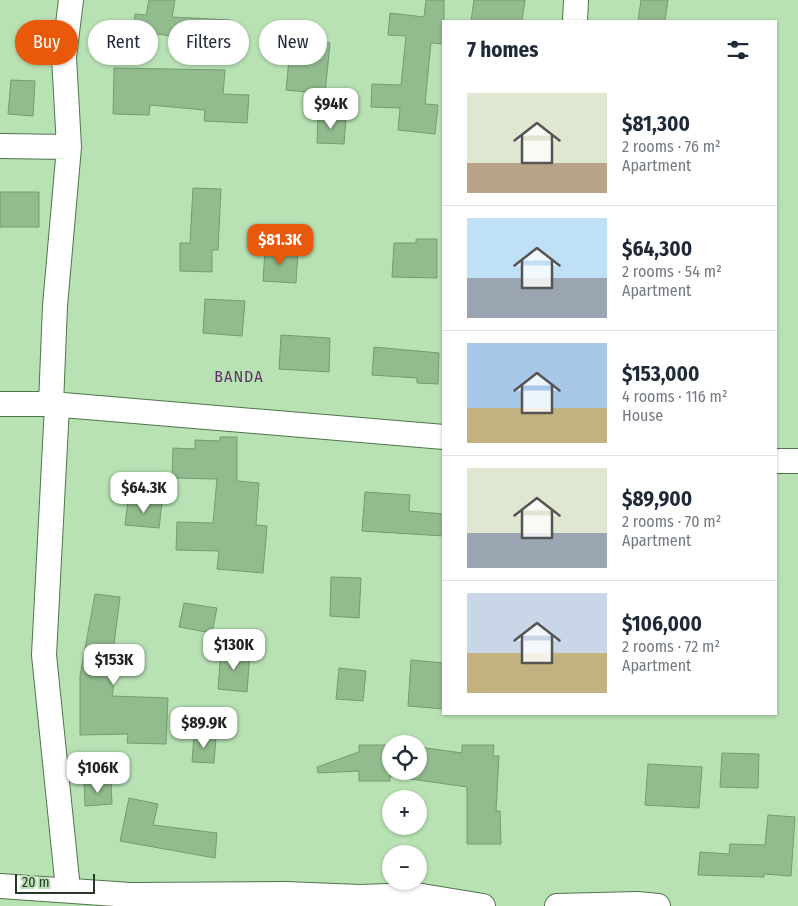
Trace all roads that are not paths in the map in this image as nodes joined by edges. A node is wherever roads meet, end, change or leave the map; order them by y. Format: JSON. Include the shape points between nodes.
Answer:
{"nodes":[{"id":1,"x":72,"y":0,"type":"edge"},
{"id":2,"x":576,"y":0,"type":"edge"},
{"id":3,"x":575,"y":20,"type":"edge"},
{"id":4,"x":0,"y":146,"type":"edge"},
{"id":5,"x":69,"y":147,"type":"junction"},
{"id":6,"x":0,"y":404,"type":"edge"},
{"id":7,"x":54,"y":405,"type":"junction"},
{"id":8,"x":442,"y":437,"type":"edge"},
{"id":9,"x":777,"y":460,"type":"edge"},
{"id":10,"x":798,"y":461,"type":"edge"},
{"id":11,"x":0,"y":886,"type":"edge"},
{"id":12,"x":68,"y":889,"type":"junction"},
{"id":13,"x":362,"y":901,"type":"edge"},
{"id":14,"x":483,"y":906,"type":"edge"},
{"id":15,"x":557,"y":906,"type":"edge"},
{"id":16,"x":658,"y":906,"type":"edge"}],
"edges":[{"from":1,"to":5,"type":"street","via":[[64,57]]},
{"from":2,"to":3,"type":"street"},
{"from":4,"to":5,"type":"street"},
{"from":5,"to":7,"type":"street","via":[[55,306]]},
{"from":6,"to":7,"type":"street"},
{"from":7,"to":8,"type":"street"},
{"from":7,"to":12,"type":"street","via":[[44,655]]},
{"from":9,"to":10,"type":"street"},
{"from":11,"to":12,"type":"street"},
{"from":12,"to":13,"type":"street","via":[[130,895],[285,894]]},
{"from":13,"to":14,"type":"street","via":[[416,895]]},
{"from":15,"to":16,"type":"street"}]}
